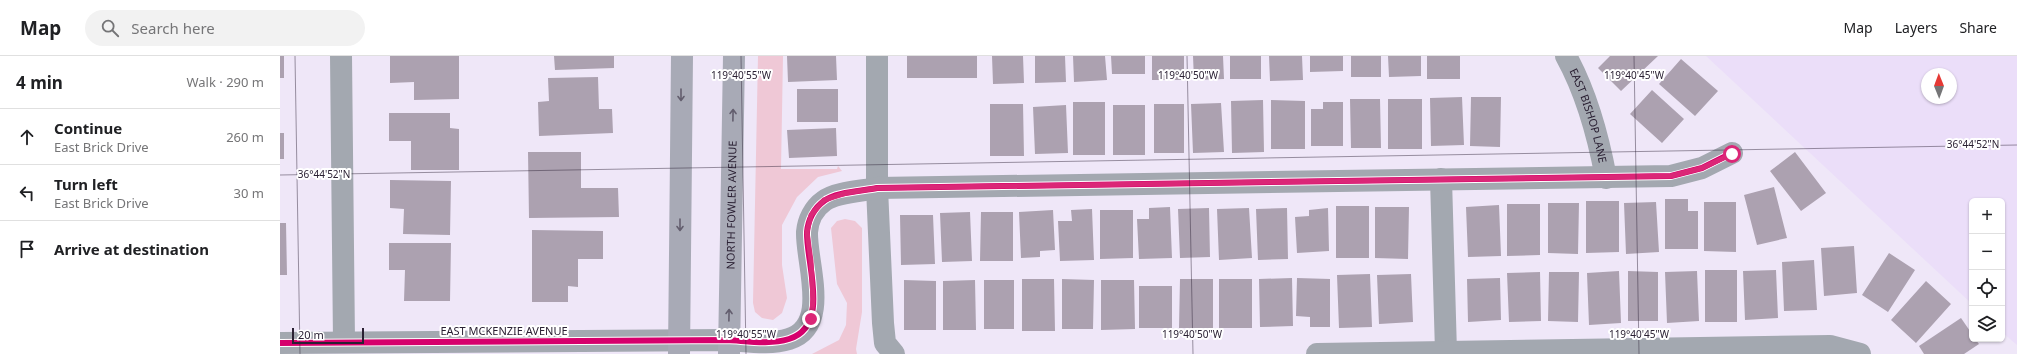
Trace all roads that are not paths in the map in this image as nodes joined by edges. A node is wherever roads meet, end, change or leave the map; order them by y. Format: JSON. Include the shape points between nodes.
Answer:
{"nodes":[{"id":1,"x":341,"y":56,"type":"edge"},
{"id":2,"x":682,"y":56,"type":"edge"},
{"id":3,"x":734,"y":56,"type":"edge"},
{"id":4,"x":877,"y":56,"type":"edge"},
{"id":5,"x":1566,"y":56,"type":"edge"},
{"id":6,"x":1732,"y":154,"type":"dead end"},
{"id":7,"x":1606,"y":178,"type":"junction"},
{"id":8,"x":1441,"y":179,"type":"junction"},
{"id":9,"x":877,"y":188,"type":"junction"},
{"id":10,"x":344,"y":342,"type":"junction"},
{"id":11,"x":280,"y":343,"type":"edge"},
{"id":12,"x":679,"y":347,"type":"edge"},
{"id":13,"x":728,"y":347,"type":"edge"},
{"id":14,"x":485,"y":348,"type":"edge"},
{"id":15,"x":1446,"y":352,"type":"junction"},
{"id":16,"x":894,"y":354,"type":"edge"},
{"id":17,"x":1317,"y":354,"type":"edge"},
{"id":18,"x":1860,"y":354,"type":"edge"}],
"edges":[{"from":1,"to":10,"type":"street"},
{"from":2,"to":12,"type":"main road","one_way":true},
{"from":13,"to":3,"type":"main road","name":"NORTH FOWLER AVENUE","one_way":true},
{"from":4,"to":9,"type":"street"},
{"from":5,"to":7,"type":"street","name":"EAST BISHOP LANE","via":[[1585,94],[1598,136]]},
{"from":6,"to":7,"type":"street","name":"EAST MCKENZIE AVENUE","via":[[1702,168],[1671,176]]},
{"from":7,"to":8,"type":"street","name":"EAST MCKENZIE AVENUE"},
{"from":8,"to":9,"type":"street","name":"EAST MCKENZIE AVENUE"},
{"from":8,"to":15,"type":"street"},
{"from":9,"to":13,"type":"street","name":"EAST MCKENZIE AVENUE","via":[[824,200],[811,215],[807,232],[813,300],[811,319],[803,332],[789,339]]},
{"from":9,"to":16,"type":"street","via":[[884,343]]},
{"from":10,"to":11,"type":"street","name":"EAST MCKENZIE AVENUE"},
{"from":10,"to":14,"type":"street","name":"EAST MCKENZIE AVENUE"},
{"from":12,"to":13,"type":"street","name":"EAST MCKENZIE AVENUE"},
{"from":12,"to":14,"type":"street","name":"EAST MCKENZIE AVENUE"},
{"from":15,"to":17,"type":"street"},
{"from":15,"to":18,"type":"street","via":[[1830,346]]}]}
